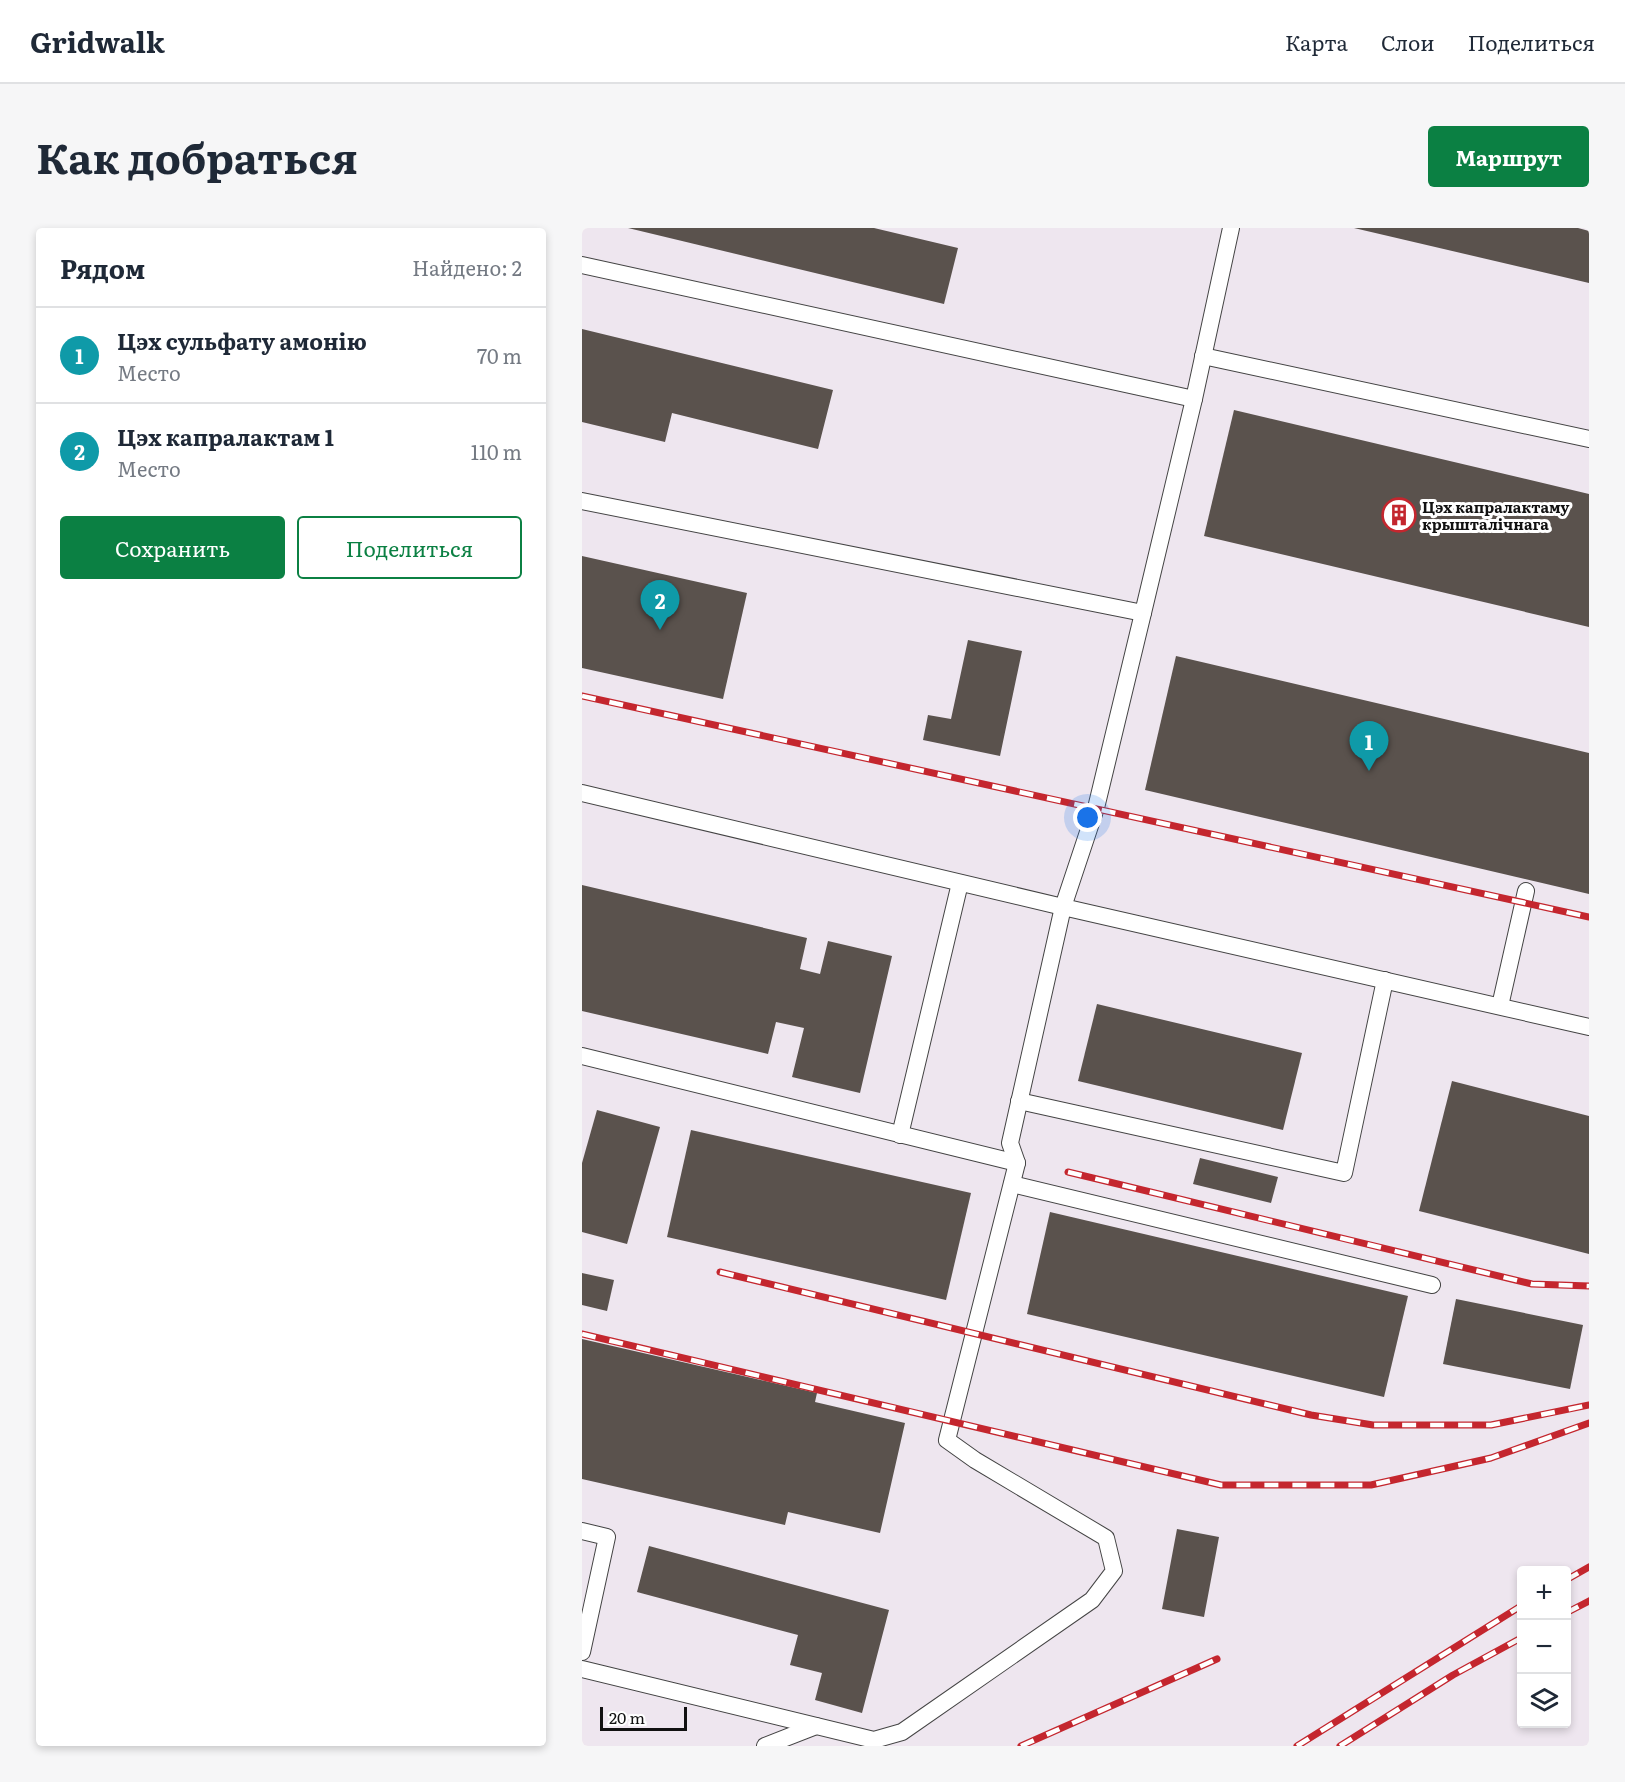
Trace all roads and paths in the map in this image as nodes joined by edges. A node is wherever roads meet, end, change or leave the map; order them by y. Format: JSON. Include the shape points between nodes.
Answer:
{"nodes":[{"id":1,"x":1232,"y":228,"type":"edge"},
{"id":2,"x":582,"y":265,"type":"edge"},
{"id":3,"x":1203,"y":356,"type":"junction"},
{"id":4,"x":1194,"y":399,"type":"junction"},
{"id":5,"x":1589,"y":439,"type":"edge"},
{"id":6,"x":582,"y":501,"type":"edge"},
{"id":7,"x":1143,"y":613,"type":"junction"},
{"id":8,"x":582,"y":793,"type":"edge"},
{"id":9,"x":960,"y":883,"type":"junction"},
{"id":10,"x":1526,"y":891,"type":"dead end"},
{"id":11,"x":1064,"y":907,"type":"junction"},
{"id":12,"x":1385,"y":980,"type":"junction"},
{"id":13,"x":1500,"y":1006,"type":"junction"},
{"id":14,"x":1589,"y":1027,"type":"edge"},
{"id":15,"x":582,"y":1056,"type":"edge"},
{"id":16,"x":1019,"y":1101,"type":"junction"},
{"id":17,"x":900,"y":1135,"type":"junction"},
{"id":18,"x":1017,"y":1163,"type":"junction"},
{"id":19,"x":1012,"y":1184,"type":"junction"},
{"id":20,"x":1432,"y":1285,"type":"dead end"},
{"id":21,"x":582,"y":1531,"type":"edge"},
{"id":22,"x":582,"y":1652,"type":"edge"},
{"id":23,"x":582,"y":1669,"type":"edge"},
{"id":24,"x":816,"y":1726,"type":"junction"},
{"id":25,"x":873,"y":1743,"type":"edge"},
{"id":26,"x":765,"y":1746,"type":"edge"}],
"edges":[{"from":1,"to":3,"type":"lane"},
{"from":2,"to":4,"type":"lane"},
{"from":3,"to":4,"type":"lane"},
{"from":3,"to":5,"type":"lane"},
{"from":4,"to":7,"type":"lane"},
{"from":6,"to":7,"type":"lane"},
{"from":7,"to":11,"type":"lane","via":[[1096,808]]},
{"from":8,"to":9,"type":"lane"},
{"from":9,"to":11,"type":"lane"},
{"from":9,"to":17,"type":"lane"},
{"from":10,"to":13,"type":"lane"},
{"from":11,"to":12,"type":"lane"},
{"from":11,"to":16,"type":"lane"},
{"from":12,"to":13,"type":"lane"},
{"from":12,"to":16,"type":"lane","via":[[1344,1173]]},
{"from":13,"to":14,"type":"lane"},
{"from":15,"to":17,"type":"lane"},
{"from":16,"to":18,"type":"lane","via":[[1010,1143]]},
{"from":17,"to":18,"type":"lane"},
{"from":18,"to":19,"type":"lane"},
{"from":19,"to":20,"type":"lane"},
{"from":19,"to":25,"type":"lane","via":[[947,1440],[1106,1538],[1114,1571],[1092,1600],[902,1732]]},
{"from":21,"to":22,"type":"lane","via":[[607,1537]]},
{"from":23,"to":24,"type":"lane"},
{"from":24,"to":25,"type":"lane"},
{"from":24,"to":26,"type":"lane"}]}
